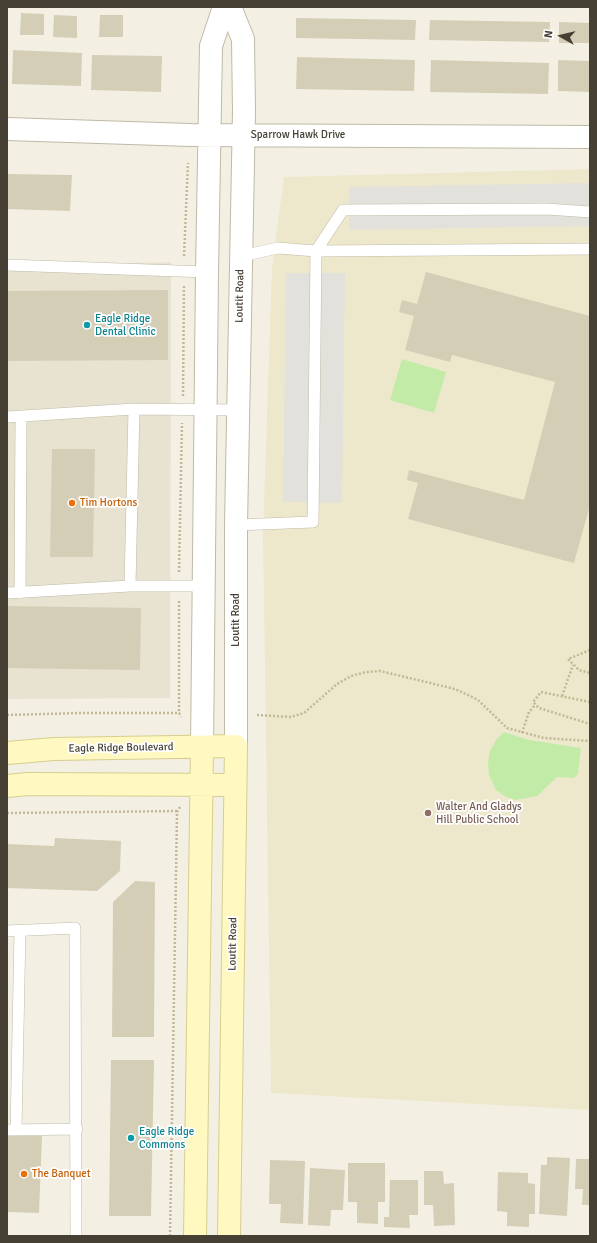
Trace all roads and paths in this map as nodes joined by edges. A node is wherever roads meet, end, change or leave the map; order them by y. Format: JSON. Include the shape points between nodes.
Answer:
{"nodes":[{"id":1,"x":224,"y":7,"type":"edge"},
{"id":2,"x":230,"y":7,"type":"edge"},
{"id":3,"x":7,"y":129,"type":"edge"},
{"id":4,"x":209,"y":135,"type":"junction"},
{"id":5,"x":244,"y":135,"type":"junction"},
{"id":6,"x":590,"y":137,"type":"edge"},
{"id":7,"x":590,"y":212,"type":"edge"},
{"id":8,"x":590,"y":249,"type":"edge"},
{"id":9,"x":316,"y":251,"type":"junction"},
{"id":10,"x":241,"y":256,"type":"junction"},
{"id":11,"x":7,"y":265,"type":"edge"},
{"id":12,"x":207,"y":272,"type":"junction"},
{"id":13,"x":134,"y":410,"type":"junction"},
{"id":14,"x":205,"y":410,"type":"junction"},
{"id":15,"x":238,"y":410,"type":"junction"},
{"id":16,"x":7,"y":417,"type":"edge"},
{"id":17,"x":21,"y":417,"type":"junction"},
{"id":18,"x":182,"y":424,"type":"dead end"},
{"id":19,"x":236,"y":525,"type":"junction"},
{"id":20,"x":179,"y":573,"type":"dead end"},
{"id":21,"x":130,"y":586,"type":"junction"},
{"id":22,"x":204,"y":586,"type":"junction"},
{"id":23,"x":7,"y":593,"type":"edge"},
{"id":24,"x":20,"y":593,"type":"junction"},
{"id":25,"x":179,"y":601,"type":"dead end"},
{"id":26,"x":590,"y":650,"type":"edge"},
{"id":27,"x":573,"y":665,"type":"junction"},
{"id":28,"x":590,"y":674,"type":"edge"},
{"id":29,"x":562,"y":696,"type":"junction"},
{"id":30,"x":590,"y":702,"type":"edge"},
{"id":31,"x":535,"y":704,"type":"junction"},
{"id":32,"x":179,"y":713,"type":"junction"},
{"id":33,"x":7,"y":715,"type":"edge"},
{"id":34,"x":254,"y":715,"type":"dead end"},
{"id":35,"x":182,"y":719,"type":"dead end"},
{"id":36,"x":590,"y":724,"type":"edge"},
{"id":37,"x":522,"y":733,"type":"junction"},
{"id":38,"x":590,"y":741,"type":"edge"},
{"id":39,"x":202,"y":746,"type":"junction"},
{"id":40,"x":236,"y":746,"type":"junction"},
{"id":41,"x":7,"y":752,"type":"edge"},
{"id":42,"x":201,"y":784,"type":"junction"},
{"id":43,"x":235,"y":785,"type":"junction"},
{"id":44,"x":7,"y":786,"type":"edge"},
{"id":45,"x":181,"y":806,"type":"dead end"},
{"id":46,"x":184,"y":810,"type":"dead end"},
{"id":47,"x":177,"y":812,"type":"junction"},
{"id":48,"x":7,"y":813,"type":"edge"},
{"id":49,"x":7,"y":931,"type":"edge"},
{"id":50,"x":20,"y":931,"type":"junction"},
{"id":51,"x":77,"y":1129,"type":"junction"},
{"id":52,"x":12,"y":1130,"type":"edge"},
{"id":53,"x":76,"y":1234,"type":"dead end"},
{"id":54,"x":170,"y":1236,"type":"edge"},
{"id":55,"x":195,"y":1236,"type":"edge"},
{"id":56,"x":229,"y":1236,"type":"edge"}],
"edges":[{"from":1,"to":4,"type":"street","via":[[211,46]]},
{"from":2,"to":5,"type":"street","name":"Loutit Road","via":[[242,39]]},
{"from":3,"to":4,"type":"street","name":"Sparrow Hawk Drive"},
{"from":4,"to":5,"type":"street","name":"Sparrow Hawk Drive"},
{"from":4,"to":12,"type":"street"},
{"from":5,"to":6,"type":"street","name":"Sparrow Hawk Drive"},
{"from":5,"to":10,"type":"street","name":"Loutit Road"},
{"from":7,"to":9,"type":"lane","via":[[547,209],[343,210]]},
{"from":8,"to":9,"type":"lane"},
{"from":9,"to":10,"type":"lane","via":[[278,248]]},
{"from":9,"to":19,"type":"lane","via":[[313,522]]},
{"from":10,"to":15,"type":"street","name":"Loutit Road"},
{"from":11,"to":12,"type":"lane"},
{"from":12,"to":14,"type":"street"},
{"from":13,"to":14,"type":"lane"},
{"from":13,"to":17,"type":"lane"},
{"from":13,"to":21,"type":"lane"},
{"from":14,"to":15,"type":"lane"},
{"from":14,"to":22,"type":"street"},
{"from":15,"to":19,"type":"street","name":"Loutit Road"},
{"from":16,"to":17,"type":"lane"},
{"from":17,"to":24,"type":"lane"},
{"from":18,"to":20,"type":"path"},
{"from":19,"to":40,"type":"street","name":"Loutit Road"},
{"from":21,"to":22,"type":"lane"},
{"from":21,"to":24,"type":"lane"},
{"from":22,"to":39,"type":"street"},
{"from":23,"to":24,"type":"lane"},
{"from":25,"to":32,"type":"path"},
{"from":26,"to":27,"type":"path","via":[[568,659]]},
{"from":27,"to":28,"type":"path"},
{"from":27,"to":29,"type":"path"},
{"from":29,"to":30,"type":"path"},
{"from":29,"to":31,"type":"path","via":[[541,692],[533,702]]},
{"from":31,"to":36,"type":"path","via":[[539,708]]},
{"from":31,"to":37,"type":"path","via":[[529,712]]},
{"from":32,"to":33,"type":"path"},
{"from":32,"to":35,"type":"path"},
{"from":34,"to":37,"type":"path","via":[[291,717],[304,713],[337,684],[351,676],[380,671],[468,694],[478,700],[507,728]]},
{"from":37,"to":38,"type":"path","via":[[544,738]]},
{"from":39,"to":40,"type":"street","name":"Eagle Ridge Boulevard"},
{"from":39,"to":41,"type":"street","name":"Eagle Ridge Boulevard"},
{"from":39,"to":42,"type":"street"},
{"from":40,"to":43,"type":"street","name":"Loutit Road"},
{"from":42,"to":43,"type":"street"},
{"from":42,"to":44,"type":"street"},
{"from":42,"to":55,"type":"street"},
{"from":43,"to":56,"type":"street","name":"Loutit Road"},
{"from":45,"to":47,"type":"path"},
{"from":46,"to":47,"type":"path"},
{"from":47,"to":48,"type":"path"},
{"from":47,"to":54,"type":"path"},
{"from":49,"to":50,"type":"lane"},
{"from":50,"to":51,"type":"lane","via":[[75,928]]},
{"from":50,"to":52,"type":"lane"},
{"from":51,"to":52,"type":"lane"},
{"from":51,"to":53,"type":"lane"}]}
